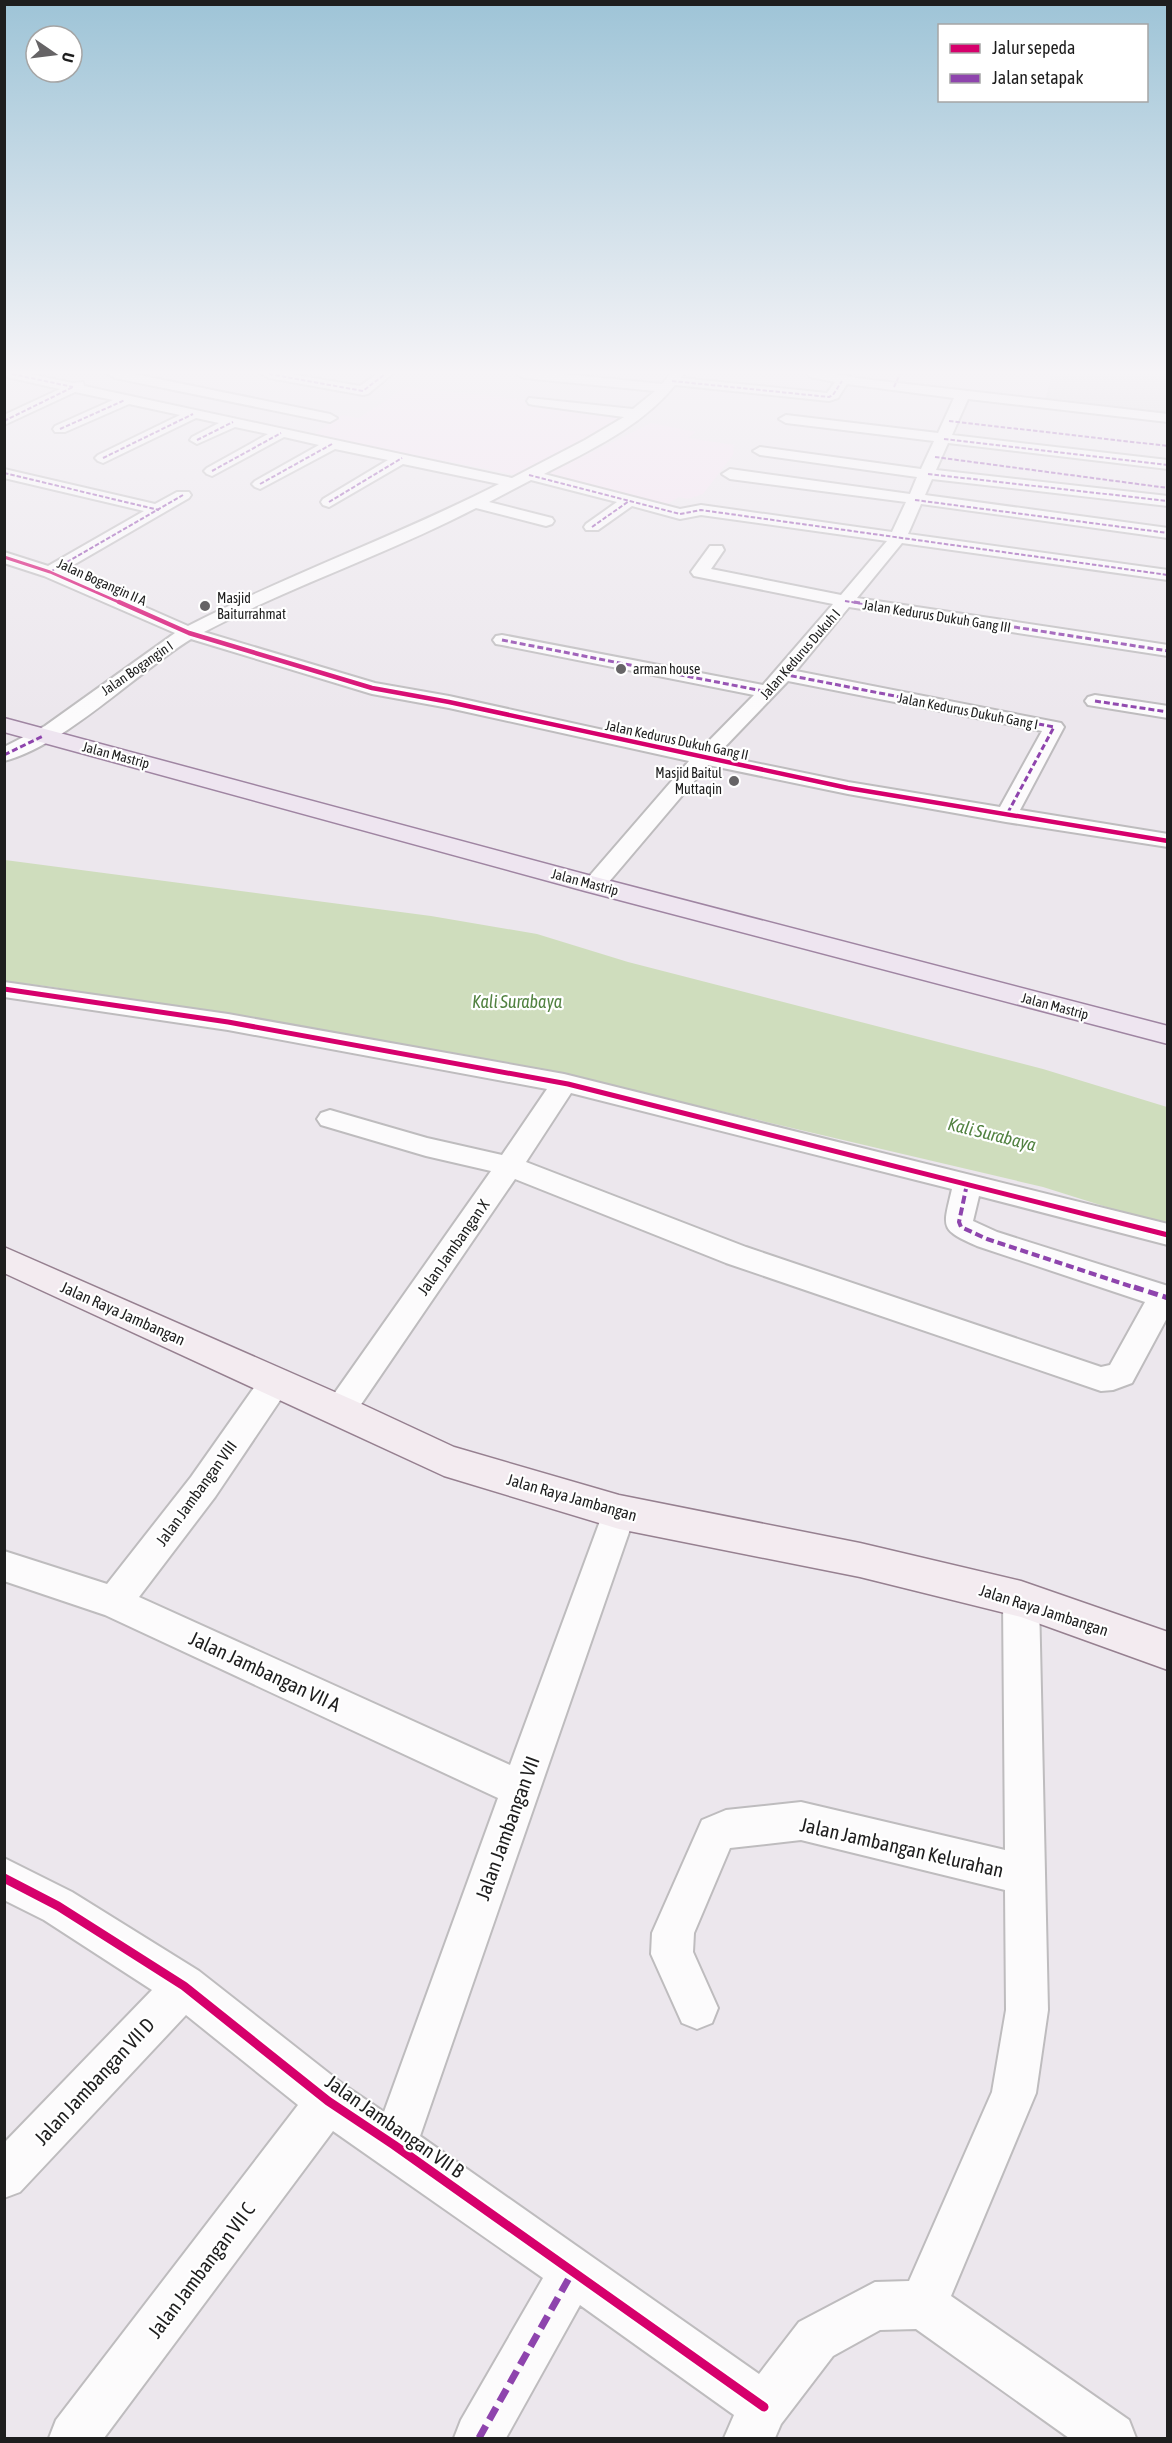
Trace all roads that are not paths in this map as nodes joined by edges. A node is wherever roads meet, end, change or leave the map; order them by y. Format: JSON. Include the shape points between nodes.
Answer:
{"nodes":[{"id":1,"x":67,"y":488,"type":"edge"},
{"id":2,"x":352,"y":488,"type":"edge"},
{"id":3,"x":503,"y":488,"type":"edge"},
{"id":4,"x":565,"y":488,"type":"edge"},
{"id":5,"x":830,"y":488,"type":"edge"},
{"id":6,"x":919,"y":488,"type":"edge"},
{"id":7,"x":1088,"y":488,"type":"edge"},
{"id":8,"x":183,"y":495,"type":"dead end"},
{"id":9,"x":915,"y":500,"type":"junction"},
{"id":10,"x":628,"y":501,"type":"junction"},
{"id":11,"x":1167,"y":501,"type":"edge"},
{"id":12,"x":329,"y":502,"type":"dead end"},
{"id":13,"x":474,"y":503,"type":"junction"},
{"id":14,"x":159,"y":510,"type":"junction"},
{"id":15,"x":546,"y":521,"type":"dead end"},
{"id":16,"x":592,"y":526,"type":"dead end"},
{"id":17,"x":1167,"y":533,"type":"edge"},
{"id":18,"x":897,"y":539,"type":"junction"},
{"id":19,"x":716,"y":550,"type":"dead end"},
{"id":20,"x":4,"y":557,"type":"edge"},
{"id":21,"x":50,"y":572,"type":"junction"},
{"id":22,"x":1167,"y":575,"type":"edge"},
{"id":23,"x":845,"y":601,"type":"junction"},
{"id":24,"x":189,"y":633,"type":"junction"},
{"id":25,"x":502,"y":640,"type":"dead end"},
{"id":26,"x":1167,"y":651,"type":"edge"},
{"id":27,"x":782,"y":675,"type":"junction"},
{"id":28,"x":768,"y":692,"type":"junction"},
{"id":29,"x":1095,"y":701,"type":"dead end"},
{"id":30,"x":1167,"y":712,"type":"edge"},
{"id":31,"x":4,"y":724,"type":"edge"},
{"id":32,"x":43,"y":736,"type":"junction"},
{"id":33,"x":4,"y":755,"type":"edge"},
{"id":34,"x":702,"y":759,"type":"junction"},
{"id":35,"x":1006,"y":816,"type":"junction"},
{"id":36,"x":1167,"y":841,"type":"edge"},
{"id":37,"x":594,"y":885,"type":"junction"},
{"id":38,"x":4,"y":989,"type":"edge"},
{"id":39,"x":1167,"y":1035,"type":"edge"},
{"id":40,"x":564,"y":1083,"type":"junction"},
{"id":41,"x":330,"y":1119,"type":"dead end"},
{"id":42,"x":509,"y":1166,"type":"junction"},
{"id":43,"x":967,"y":1184,"type":"junction"},
{"id":44,"x":1167,"y":1235,"type":"edge"},
{"id":45,"x":4,"y":1259,"type":"edge"},
{"id":46,"x":1165,"y":1297,"type":"edge"},
{"id":47,"x":276,"y":1381,"type":"junction"},
{"id":48,"x":340,"y":1410,"type":"junction"},
{"id":49,"x":619,"y":1512,"type":"junction"},
{"id":50,"x":4,"y":1566,"type":"edge"},
{"id":51,"x":1021,"y":1599,"type":"junction"},
{"id":52,"x":114,"y":1602,"type":"junction"},
{"id":53,"x":1167,"y":1651,"type":"edge"},
{"id":54,"x":521,"y":1789,"type":"junction"},
{"id":55,"x":1026,"y":1875,"type":"junction"},
{"id":56,"x":4,"y":1878,"type":"edge"},
{"id":57,"x":183,"y":1986,"type":"junction"},
{"id":58,"x":697,"y":2008,"type":"dead end"},
{"id":59,"x":328,"y":2101,"type":"junction"},
{"id":60,"x":394,"y":2145,"type":"junction"},
{"id":61,"x":4,"y":2176,"type":"edge"},
{"id":62,"x":573,"y":2271,"type":"junction"},
{"id":63,"x":923,"y":2305,"type":"junction"},
{"id":64,"x":757,"y":2423,"type":"edge"},
{"id":65,"x":74,"y":2439,"type":"edge"},
{"id":66,"x":479,"y":2439,"type":"edge"},
{"id":67,"x":1111,"y":2439,"type":"edge"}],
"edges":[{"from":1,"to":14,"type":"street"},
{"from":2,"to":12,"type":"street"},
{"from":3,"to":13,"type":"street","name":"Jalan Bogangin I"},
{"from":4,"to":10,"type":"street"},
{"from":5,"to":9,"type":"street"},
{"from":6,"to":9,"type":"street","name":"Jalan Kedurus Dukuh I"},
{"from":7,"to":11,"type":"street"},
{"from":8,"to":14,"type":"street"},
{"from":9,"to":17,"type":"street"},
{"from":9,"to":18,"type":"street","name":"Jalan Kedurus Dukuh I"},
{"from":10,"to":16,"type":"street"},
{"from":10,"to":18,"type":"street","via":[[680,514],[696,511]]},
{"from":13,"to":15,"type":"street"},
{"from":13,"to":24,"type":"street","name":"Jalan Bogangin I"},
{"from":14,"to":21,"type":"street"},
{"from":18,"to":22,"type":"street"},
{"from":18,"to":23,"type":"street","name":"Jalan Kedurus Dukuh I"},
{"from":19,"to":23,"type":"street","name":"Jalan Kedurus Dukuh Gang III","via":[[700,572]]},
{"from":20,"to":21,"type":"street","name":"Jalan Bogangin II A"},
{"from":21,"to":24,"type":"street","name":"Jalan Bogangin II A"},
{"from":23,"to":26,"type":"street","name":"Jalan Kedurus Dukuh Gang III"},
{"from":23,"to":27,"type":"street","name":"Jalan Kedurus Dukuh I"},
{"from":24,"to":32,"type":"street","name":"Jalan Bogangin I"},
{"from":24,"to":34,"type":"street","name":"Jalan Kedurus Dukuh Gang II","via":[[372,688]]},
{"from":25,"to":28,"type":"street"},
{"from":27,"to":28,"type":"street","name":"Jalan Kedurus Dukuh I"},
{"from":27,"to":35,"type":"street","name":"Jalan Kedurus Dukuh Gang I","via":[[1054,727]]},
{"from":28,"to":34,"type":"street","name":"Jalan Kedurus Dukuh I"},
{"from":29,"to":30,"type":"street"},
{"from":31,"to":32,"type":"main road","name":"Jalan Mastrip"},
{"from":32,"to":33,"type":"street","name":"Jalan Bogangin I"},
{"from":32,"to":37,"type":"main road","name":"Jalan Mastrip"},
{"from":34,"to":35,"type":"street","name":"Jalan Kedurus Dukuh Gang II"},
{"from":34,"to":37,"type":"street","name":"Jalan Kedurus Dukuh I"},
{"from":35,"to":36,"type":"street","name":"Jalan Kedurus Dukuh Gang II"},
{"from":37,"to":39,"type":"main road","name":"Jalan Mastrip"},
{"from":38,"to":40,"type":"street","via":[[228,1022]]},
{"from":40,"to":42,"type":"street","name":"Jalan Jambangan X"},
{"from":40,"to":43,"type":"street"},
{"from":41,"to":42,"type":"street"},
{"from":42,"to":46,"type":"street","via":[[736,1255],[1101,1378],[1120,1374]]},
{"from":42,"to":48,"type":"street","name":"Jalan Jambangan X"},
{"from":43,"to":44,"type":"street"},
{"from":43,"to":46,"type":"street","via":[[961,1227]]},
{"from":45,"to":47,"type":"main road","name":"Jalan Raya Jambangan"},
{"from":47,"to":48,"type":"main road","name":"Jalan Raya Jambangan"},
{"from":47,"to":52,"type":"street","name":"Jalan Jambangan VIII","via":[[203,1487]]},
{"from":48,"to":49,"type":"main road","name":"Jalan Raya Jambangan","via":[[444,1460]]},
{"from":49,"to":51,"type":"main road","name":"Jalan Raya Jambangan","via":[[860,1560]]},
{"from":49,"to":54,"type":"street","name":"Jalan Jambangan VII"},
{"from":50,"to":52,"type":"street","name":"Jalan Jambangan VII A"},
{"from":51,"to":53,"type":"main road","name":"Jalan Raya Jambangan"},
{"from":51,"to":55,"type":"street","name":"Jalan Jambangan Kelurahan"},
{"from":52,"to":54,"type":"street","name":"Jalan Jambangan VII A"},
{"from":54,"to":60,"type":"street","name":"Jalan Jambangan VII"},
{"from":55,"to":58,"type":"street","name":"Jalan Jambangan Kelurahan","via":[[801,1821],[726,1829],[716,1834],[673,1933],[672,1954]]},
{"from":55,"to":63,"type":"street","name":"Jalan Jambangan Kelurahan","via":[[1027,2010],[1014,2093]]},
{"from":56,"to":57,"type":"street","name":"Jalan Jambangan VII B","via":[[58,1905]]},
{"from":57,"to":59,"type":"street","name":"Jalan Jambangan VII B"},
{"from":57,"to":61,"type":"street","name":"Jalan Jambangan VII D"},
{"from":59,"to":60,"type":"street","name":"Jalan Jambangan VII B"},
{"from":59,"to":65,"type":"street","name":"Jalan Jambangan VII C"},
{"from":60,"to":62,"type":"street","name":"Jalan Jambangan VII B"},
{"from":62,"to":64,"type":"street","name":"Jalan Jambangan VII B"},
{"from":62,"to":66,"type":"street"},
{"from":63,"to":64,"type":"street","via":[[875,2306],[816,2339]]},
{"from":63,"to":67,"type":"street"}]}
